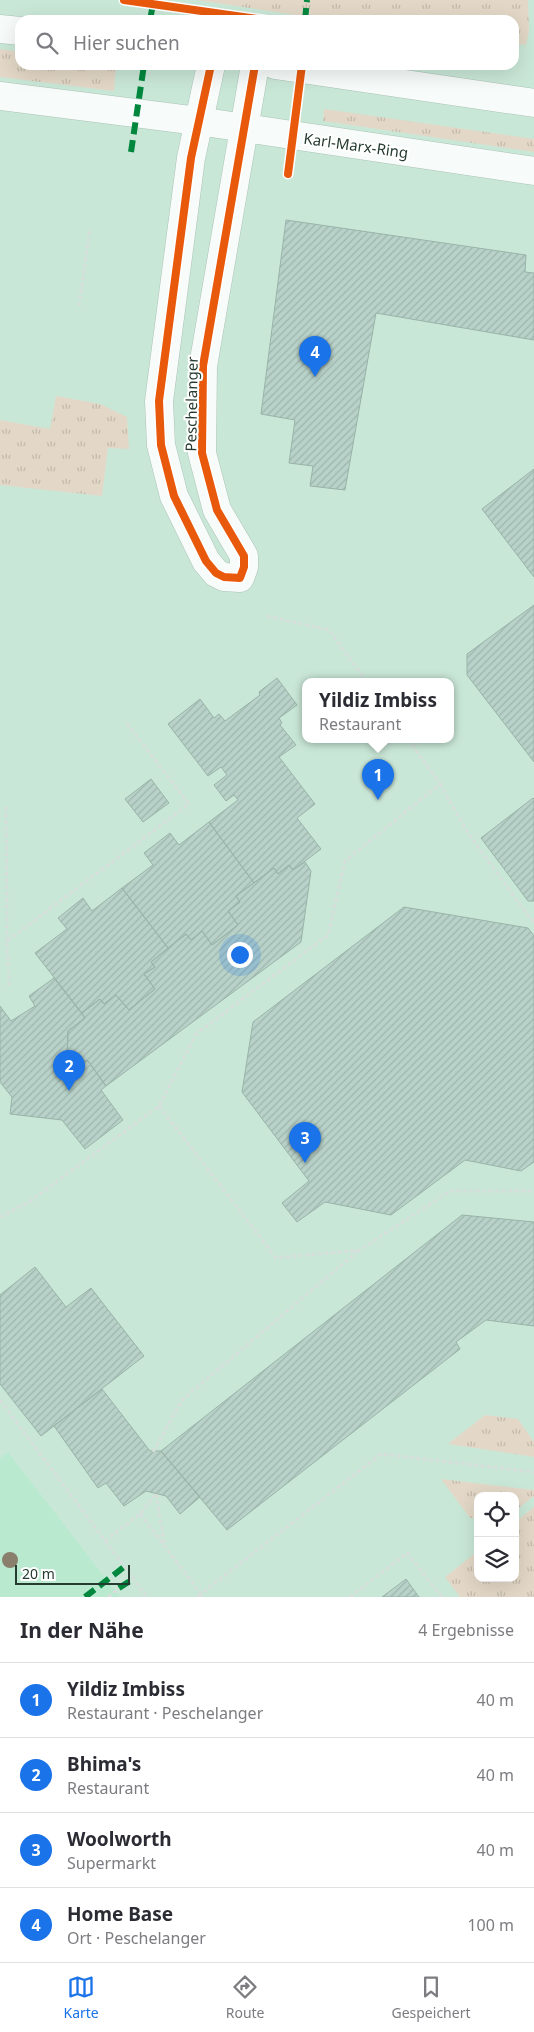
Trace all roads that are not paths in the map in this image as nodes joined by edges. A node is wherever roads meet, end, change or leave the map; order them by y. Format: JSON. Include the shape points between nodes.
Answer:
{"nodes":[{"id":1,"x":0,"y":28,"type":"edge"},
{"id":2,"x":15,"y":30,"type":"edge"},
{"id":3,"x":210,"y":70,"type":"edge"},
{"id":4,"x":254,"y":70,"type":"edge"},
{"id":5,"x":309,"y":70,"type":"edge"},
{"id":6,"x":0,"y":96,"type":"edge"},
{"id":7,"x":534,"y":103,"type":"edge"},
{"id":8,"x":198,"y":122,"type":"junction"},
{"id":9,"x":244,"y":128,"type":"junction"},
{"id":10,"x":534,"y":171,"type":"edge"}],
"edges":[{"from":1,"to":2,"type":"street"},
{"from":3,"to":8,"type":"street","name":"Peschelanger"},
{"from":4,"to":9,"type":"street","name":"Peschelanger"},
{"from":5,"to":7,"type":"street"},
{"from":6,"to":8,"type":"street","name":"Karl-Marx-Ring"},
{"from":8,"to":9,"type":"street","name":"Karl-Marx-Ring"},
{"from":8,"to":9,"type":"street","name":"Peschelanger","via":[[159,401],[161,445],[174,496],[206,560],[216,573],[240,578],[244,556],[218,510],[202,453],[202,433],[203,366]]},
{"from":9,"to":10,"type":"street","name":"Karl-Marx-Ring"}]}
